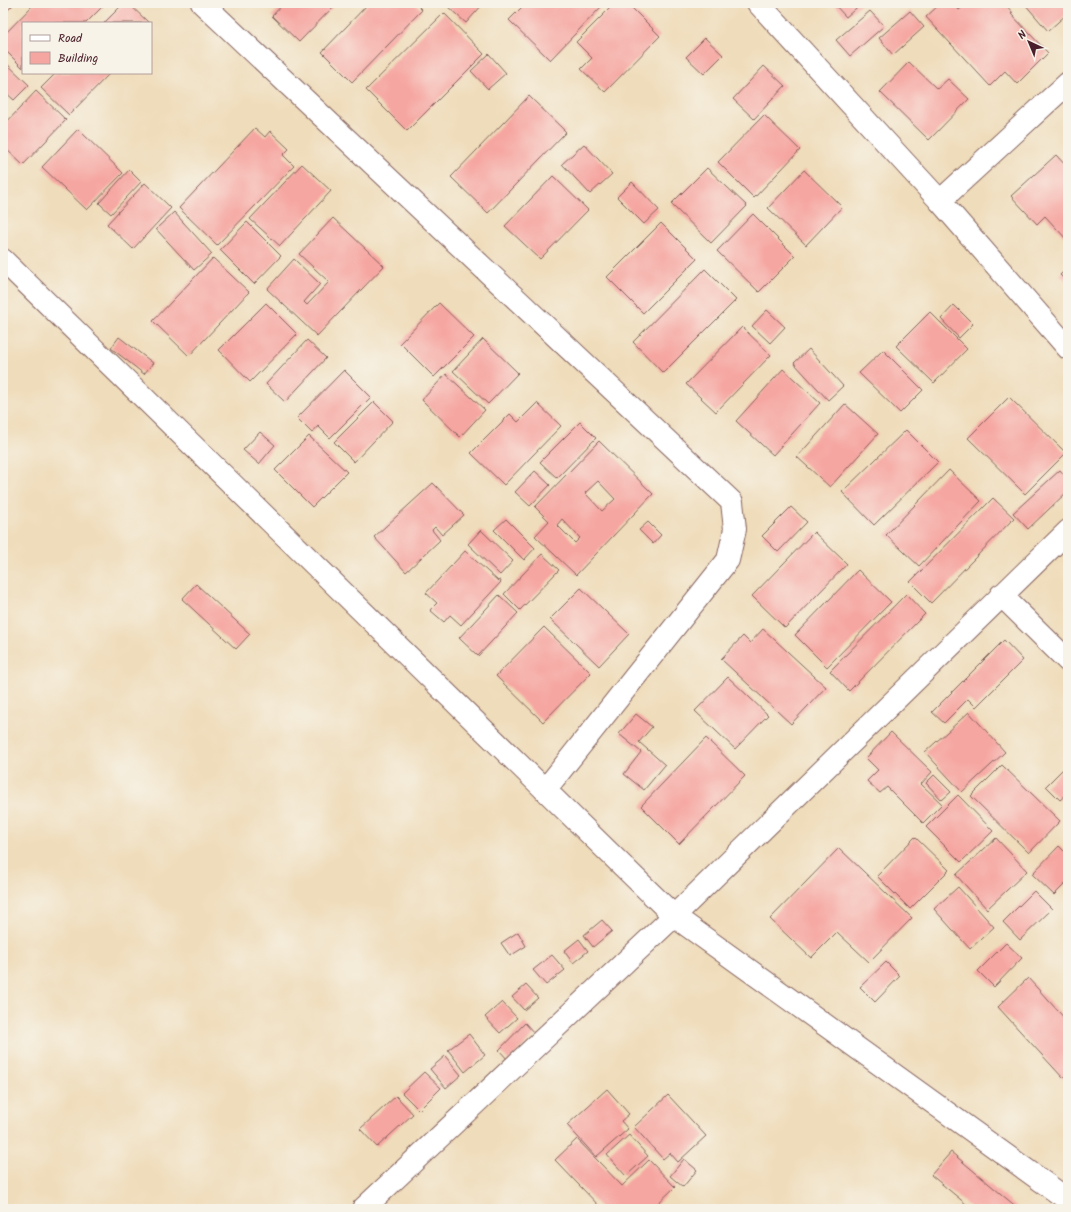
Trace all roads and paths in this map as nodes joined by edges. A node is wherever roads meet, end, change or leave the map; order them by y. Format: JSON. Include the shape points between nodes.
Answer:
{"nodes":[{"id":1,"x":202,"y":3,"type":"edge"},
{"id":2,"x":758,"y":3,"type":"edge"},
{"id":3,"x":1068,"y":83,"type":"edge"},
{"id":4,"x":940,"y":201,"type":"junction"},
{"id":5,"x":3,"y":260,"type":"edge"},
{"id":6,"x":1068,"y":348,"type":"edge"},
{"id":7,"x":1068,"y":531,"type":"edge"},
{"id":8,"x":1001,"y":595,"type":"junction"},
{"id":9,"x":1068,"y":661,"type":"edge"},
{"id":10,"x":545,"y":790,"type":"junction"},
{"id":11,"x":674,"y":916,"type":"junction"},
{"id":12,"x":1068,"y":1200,"type":"edge"},
{"id":13,"x":363,"y":1209,"type":"edge"}],
"edges":[{"from":1,"to":10,"type":"street","via":[[732,502],[735,529],[728,560]]},
{"from":2,"to":4,"type":"street"},
{"from":3,"to":4,"type":"street"},
{"from":4,"to":6,"type":"street"},
{"from":5,"to":10,"type":"street"},
{"from":7,"to":8,"type":"street"},
{"from":8,"to":9,"type":"street"},
{"from":8,"to":11,"type":"street"},
{"from":10,"to":11,"type":"street"},
{"from":11,"to":12,"type":"street"},
{"from":11,"to":13,"type":"street"}]}
